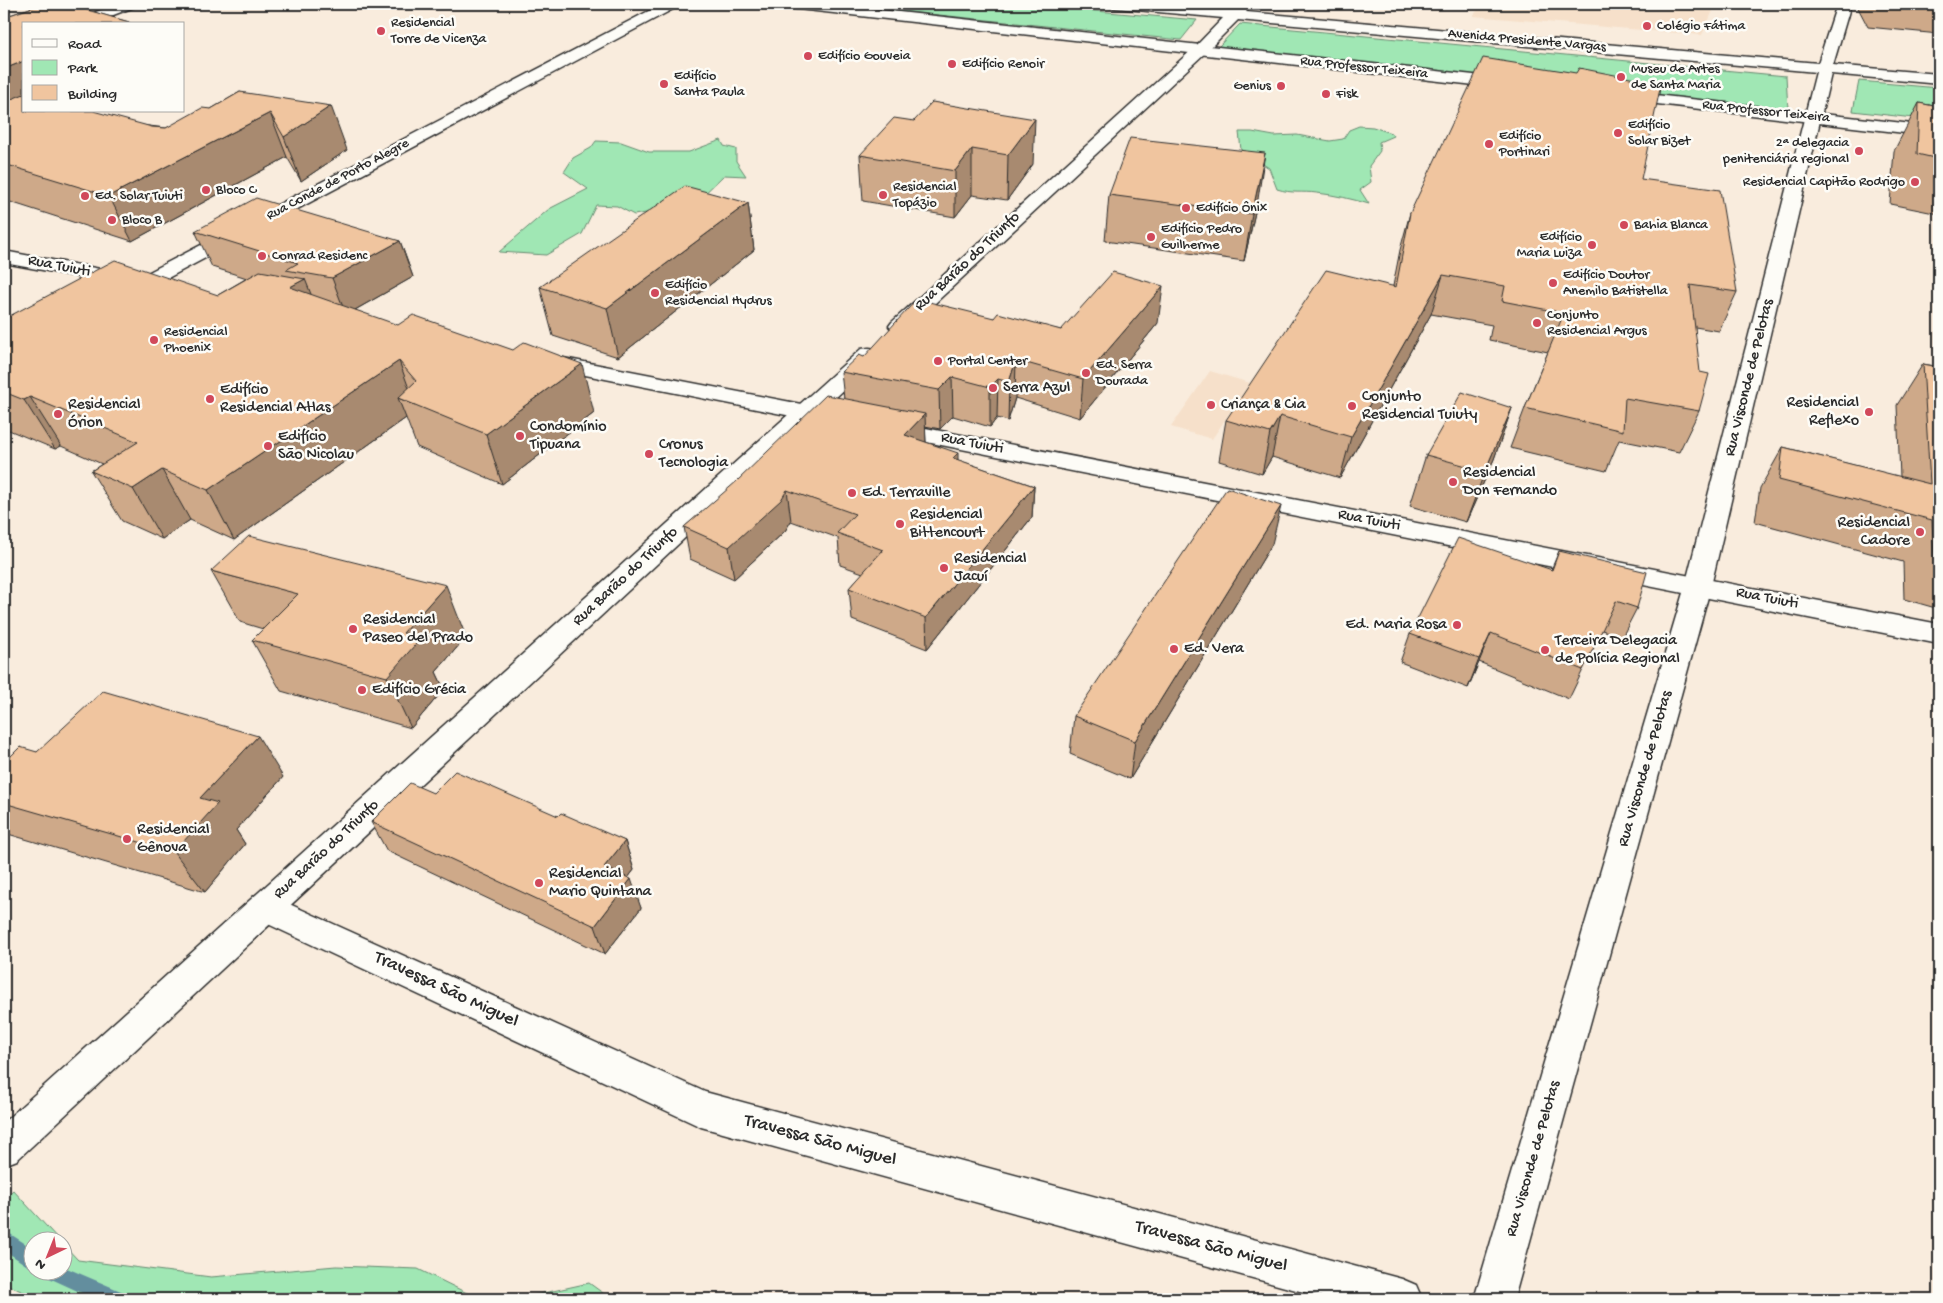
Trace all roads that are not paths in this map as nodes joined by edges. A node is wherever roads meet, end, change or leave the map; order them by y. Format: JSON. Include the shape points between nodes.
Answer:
{"nodes":[{"id":1,"x":129,"y":4,"type":"edge"},
{"id":2,"x":672,"y":4,"type":"edge"},
{"id":3,"x":789,"y":4,"type":"edge"},
{"id":4,"x":1115,"y":4,"type":"edge"},
{"id":5,"x":1266,"y":4,"type":"edge"},
{"id":6,"x":1844,"y":4,"type":"edge"},
{"id":7,"x":1239,"y":9,"type":"edge"},
{"id":8,"x":81,"y":22,"type":"edge"},
{"id":9,"x":1674,"y":40,"type":"dead end"},
{"id":10,"x":1200,"y":50,"type":"junction"},
{"id":11,"x":1824,"y":58,"type":"junction"},
{"id":12,"x":1885,"y":59,"type":"dead end"},
{"id":13,"x":1939,"y":79,"type":"edge"},
{"id":14,"x":1527,"y":86,"type":"edge"},
{"id":15,"x":1604,"y":94,"type":"edge"},
{"id":16,"x":1814,"y":117,"type":"junction"},
{"id":17,"x":1939,"y":132,"type":"edge"},
{"id":18,"x":4,"y":256,"type":"edge"},
{"id":19,"x":143,"y":283,"type":"junction"},
{"id":20,"x":172,"y":289,"type":"edge"},
{"id":21,"x":108,"y":302,"type":"edge"},
{"id":22,"x":525,"y":357,"type":"edge"},
{"id":23,"x":806,"y":412,"type":"junction"},
{"id":24,"x":1698,"y":586,"type":"junction"},
{"id":25,"x":1939,"y":634,"type":"edge"},
{"id":26,"x":265,"y":907,"type":"junction"},
{"id":27,"x":4,"y":1147,"type":"edge"},
{"id":28,"x":1402,"y":1299,"type":"edge"},
{"id":29,"x":1494,"y":1299,"type":"edge"}],
"edges":[{"from":1,"to":8,"type":"street"},
{"from":2,"to":19,"type":"street","name":"Rua Conde de Porto Alegre"},
{"from":3,"to":10,"type":"street","name":"Rua Professor Teixeira"},
{"from":4,"to":7,"type":"street","name":"Avenida Presidente Vargas"},
{"from":5,"to":9,"type":"street","name":"Avenida Presidente Vargas"},
{"from":6,"to":11,"type":"street","name":"Rua Visconde de Pelotas"},
{"from":7,"to":10,"type":"street","name":"Rua Barão do Triunfo"},
{"from":7,"to":11,"type":"street","name":"Avenida Presidente Vargas"},
{"from":10,"to":14,"type":"street","name":"Rua Professor Teixeira"},
{"from":10,"to":23,"type":"street","name":"Rua Barão do Triunfo"},
{"from":11,"to":12,"type":"street","name":"Avenida Presidente Vargas"},
{"from":11,"to":13,"type":"street","name":"Avenida Presidente Vargas"},
{"from":11,"to":16,"type":"street","name":"Rua Visconde de Pelotas"},
{"from":15,"to":16,"type":"street","name":"Rua Professor Teixeira"},
{"from":16,"to":17,"type":"street","name":"Rua Professor Teixeira"},
{"from":16,"to":24,"type":"street","name":"Rua Visconde de Pelotas"},
{"from":18,"to":19,"type":"street","name":"Rua Tuiuti"},
{"from":19,"to":20,"type":"street","name":"Rua Tuiuti"},
{"from":19,"to":21,"type":"street","name":"Rua Conde de Porto Alegre"},
{"from":22,"to":23,"type":"street","name":"Rua Tuiuti"},
{"from":23,"to":24,"type":"street","name":"Rua Tuiuti"},
{"from":23,"to":26,"type":"street","name":"Rua Barão do Triunfo"},
{"from":24,"to":25,"type":"street","name":"Rua Tuiuti"},
{"from":24,"to":29,"type":"street","name":"Rua Visconde de Pelotas"},
{"from":26,"to":27,"type":"street","name":"Rua Barão do Triunfo"},
{"from":26,"to":28,"type":"street","name":"Travessa São Miguel","via":[[702,1109]]}]}
